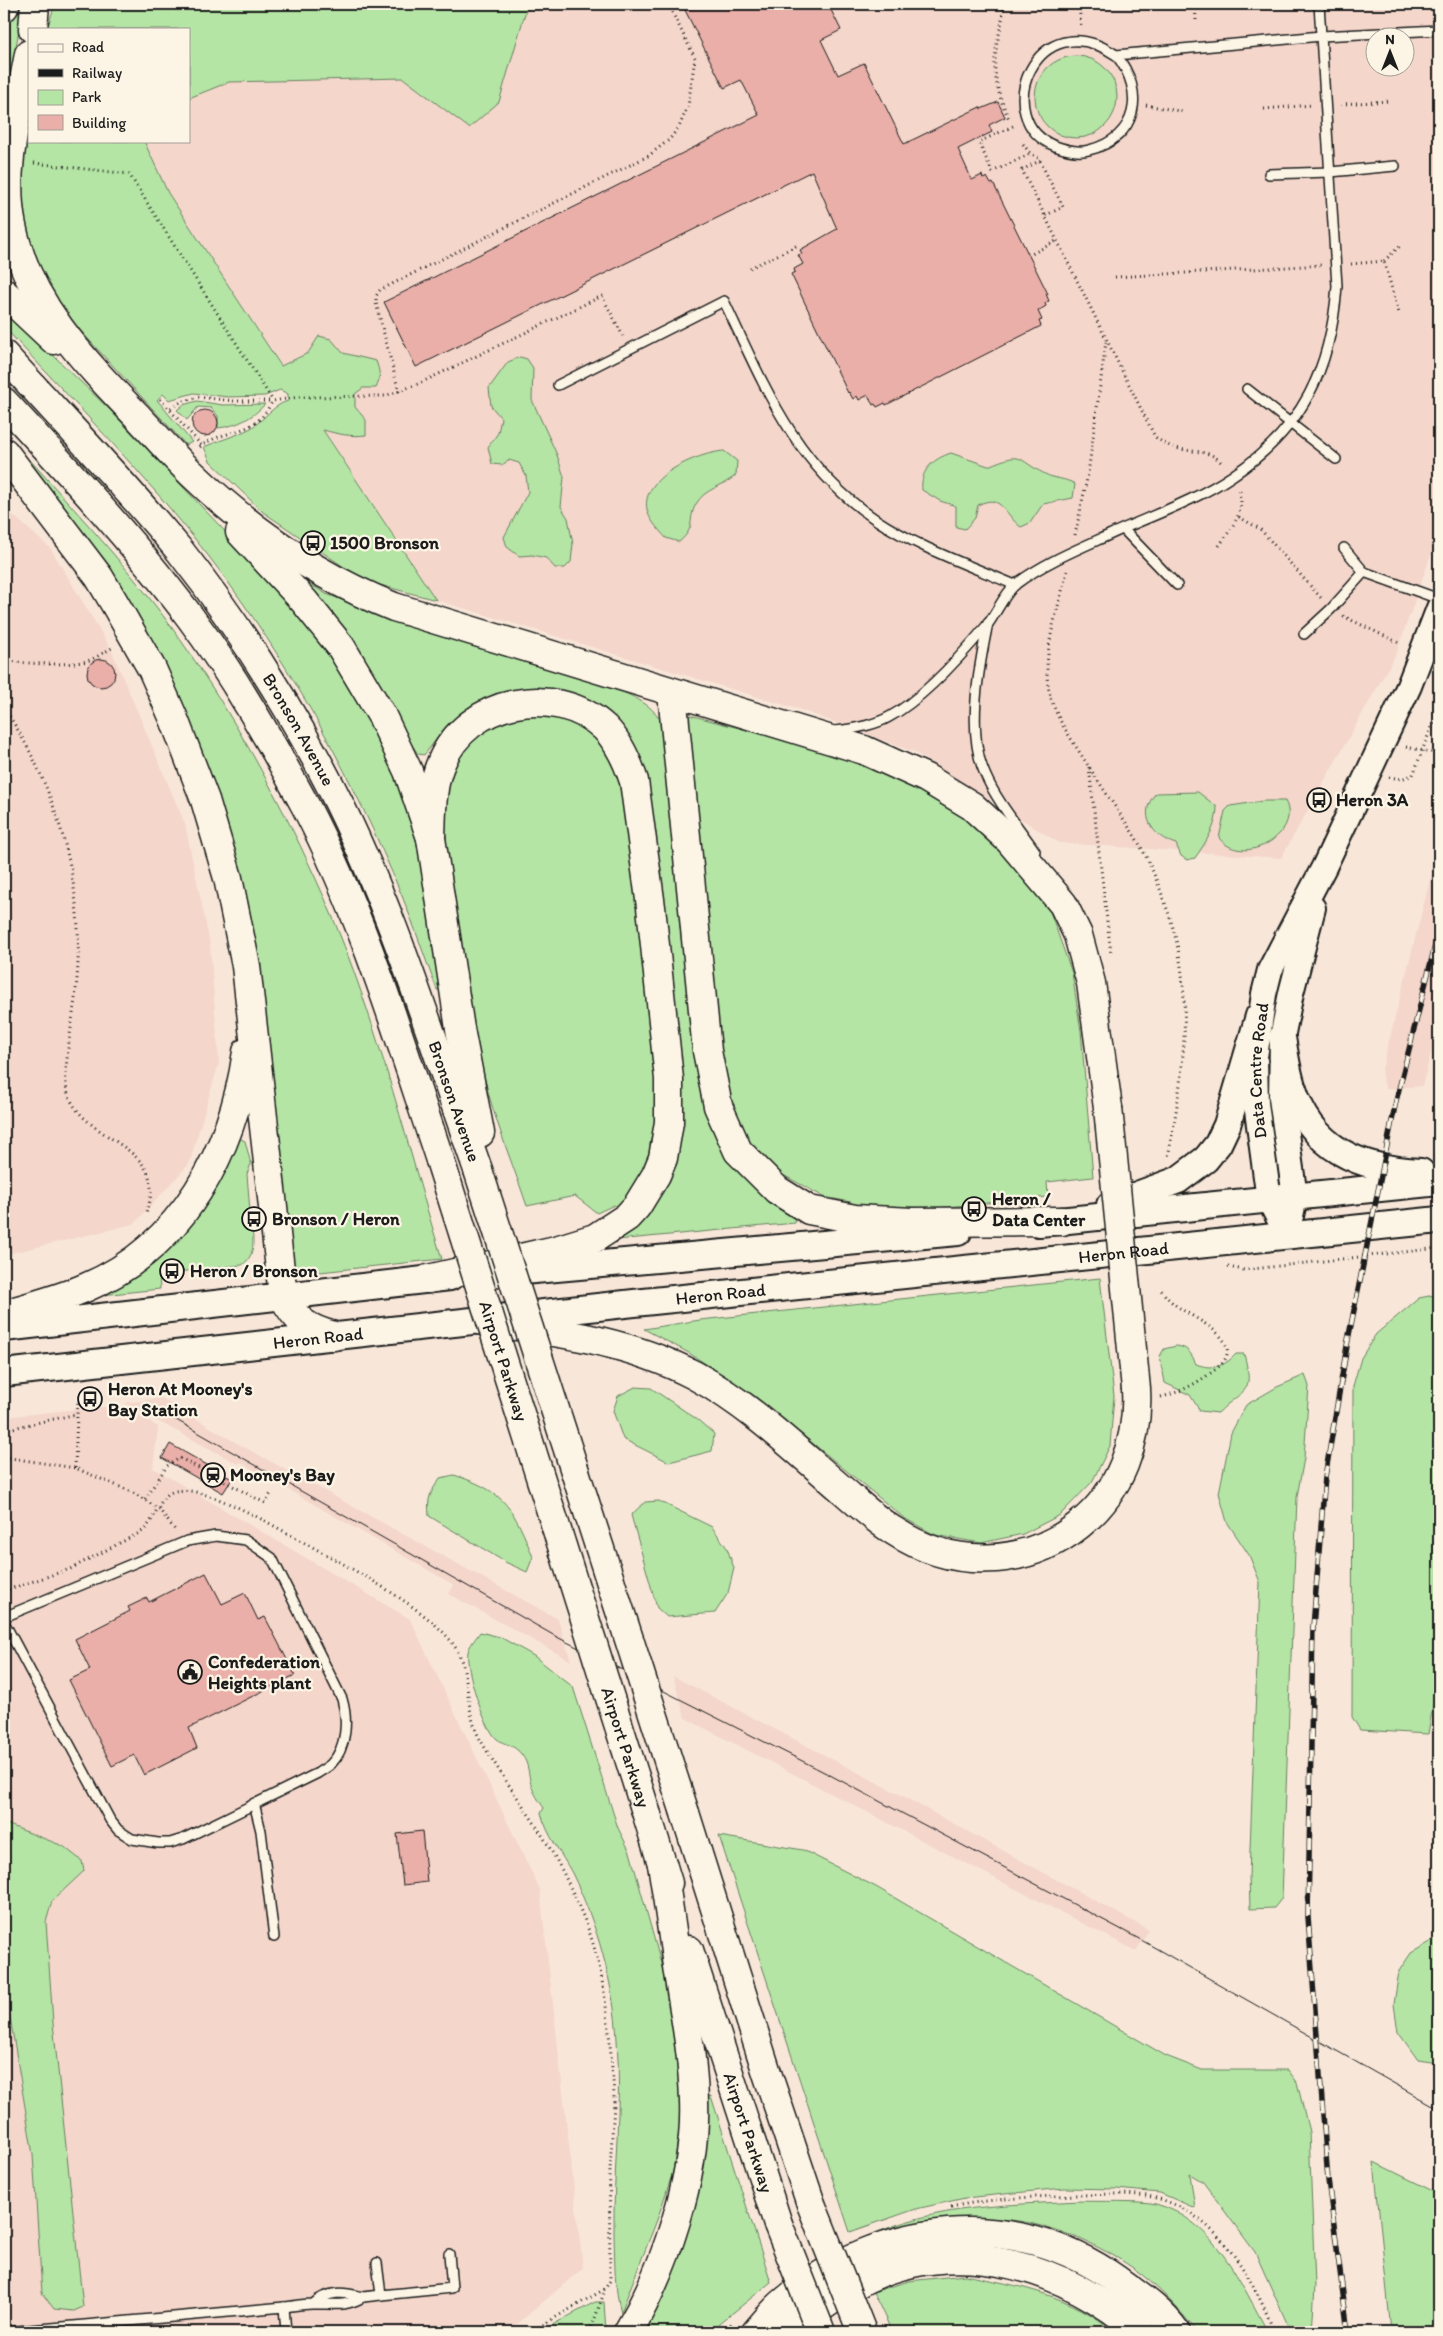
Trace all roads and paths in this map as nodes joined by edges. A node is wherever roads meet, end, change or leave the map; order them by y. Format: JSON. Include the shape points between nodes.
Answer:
{"nodes":[{"id":1,"x":35,"y":4,"type":"edge"},
{"id":2,"x":668,"y":4,"type":"edge"},
{"id":3,"x":1003,"y":4,"type":"edge"},
{"id":4,"x":1079,"y":4,"type":"edge"},
{"id":5,"x":1195,"y":4,"type":"edge"},
{"id":6,"x":1319,"y":4,"type":"edge"},
{"id":7,"x":1196,"y":20,"type":"dead end"},
{"id":8,"x":1081,"y":27,"type":"dead end"},
{"id":9,"x":33,"y":28,"type":"edge"},
{"id":10,"x":1439,"y":30,"type":"edge"},
{"id":11,"x":1321,"y":36,"type":"junction"},
{"id":12,"x":1116,"y":56,"type":"junction"},
{"id":13,"x":28,"y":60,"type":"edge"},
{"id":14,"x":1134,"y":103,"type":"junction"},
{"id":15,"x":1185,"y":112,"type":"dead end"},
{"id":16,"x":1013,"y":126,"type":"junction"},
{"id":17,"x":1017,"y":134,"type":"dead end"},
{"id":18,"x":1021,"y":141,"type":"dead end"},
{"id":19,"x":1032,"y":153,"type":"junction"},
{"id":20,"x":10,"y":160,"type":"junction"},
{"id":21,"x":1040,"y":161,"type":"junction"},
{"id":22,"x":1395,"y":166,"type":"dead end"},
{"id":23,"x":1330,"y":172,"type":"junction"},
{"id":24,"x":1269,"y":174,"type":"dead end"},
{"id":25,"x":1044,"y":216,"type":"junction"},
{"id":26,"x":1056,"y":241,"type":"junction"},
{"id":27,"x":798,"y":245,"type":"dead end"},
{"id":28,"x":1400,"y":246,"type":"dead end"},
{"id":29,"x":1028,"y":256,"type":"dead end"},
{"id":30,"x":1384,"y":262,"type":"junction"},
{"id":31,"x":1337,"y":264,"type":"junction"},
{"id":32,"x":750,"y":268,"type":"dead end"},
{"id":33,"x":1115,"y":277,"type":"dead end"},
{"id":34,"x":4,"y":293,"type":"edge"},
{"id":35,"x":1399,"y":313,"type":"dead end"},
{"id":36,"x":1106,"y":342,"type":"junction"},
{"id":37,"x":629,"y":348,"type":"junction"},
{"id":38,"x":4,"y":355,"type":"edge"},
{"id":39,"x":558,"y":385,"type":"dead end"},
{"id":40,"x":108,"y":386,"type":"junction"},
{"id":41,"x":1247,"y":389,"type":"dead end"},
{"id":42,"x":399,"y":392,"type":"junction"},
{"id":43,"x":160,"y":399,"type":"dead end"},
{"id":44,"x":273,"y":401,"type":"junction"},
{"id":45,"x":4,"y":402,"type":"edge"},
{"id":46,"x":169,"y":408,"type":"junction"},
{"id":47,"x":1291,"y":423,"type":"junction"},
{"id":48,"x":201,"y":445,"type":"junction"},
{"id":49,"x":1336,"y":459,"type":"dead end"},
{"id":50,"x":187,"y":469,"type":"junction"},
{"id":51,"x":15,"y":471,"type":"edge"},
{"id":52,"x":1231,"y":477,"type":"junction"},
{"id":53,"x":1239,"y":517,"type":"junction"},
{"id":54,"x":1123,"y":528,"type":"junction"},
{"id":55,"x":1219,"y":546,"type":"dead end"},
{"id":56,"x":1344,"y":548,"type":"dead end"},
{"id":57,"x":1072,"y":552,"type":"junction"},
{"id":58,"x":1364,"y":572,"type":"junction"},
{"id":59,"x":1015,"y":585,"type":"junction"},
{"id":60,"x":1177,"y":585,"type":"dead end"},
{"id":61,"x":1439,"y":599,"type":"edge"},
{"id":62,"x":1439,"y":608,"type":"edge"},
{"id":63,"x":1331,"y":609,"type":"junction"},
{"id":64,"x":988,"y":623,"type":"junction"},
{"id":65,"x":1304,"y":634,"type":"dead end"},
{"id":66,"x":133,"y":636,"type":"junction"},
{"id":67,"x":1408,"y":647,"type":"dead end"},
{"id":68,"x":4,"y":660,"type":"edge"},
{"id":69,"x":672,"y":693,"type":"junction"},
{"id":70,"x":4,"y":708,"type":"edge"},
{"id":71,"x":1439,"y":720,"type":"edge"},
{"id":72,"x":812,"y":734,"type":"junction"},
{"id":73,"x":1408,"y":748,"type":"dead end"},
{"id":74,"x":1424,"y":750,"type":"junction"},
{"id":75,"x":1439,"y":754,"type":"edge"},
{"id":76,"x":1089,"y":766,"type":"junction"},
{"id":77,"x":1387,"y":776,"type":"dead end"},
{"id":78,"x":431,"y":838,"type":"junction"},
{"id":79,"x":1324,"y":867,"type":"junction"},
{"id":80,"x":1063,"y":904,"type":"junction"},
{"id":81,"x":1111,"y":959,"type":"dead end"},
{"id":82,"x":253,"y":1008,"type":"junction"},
{"id":83,"x":1259,"y":1016,"type":"junction"},
{"id":84,"x":1282,"y":1038,"type":"junction"},
{"id":85,"x":440,"y":1160,"type":"joint"},
{"id":86,"x":1167,"y":1166,"type":"dead end"},
{"id":87,"x":478,"y":1170,"type":"junction"},
{"id":88,"x":1439,"y":1173,"type":"edge"},
{"id":89,"x":1439,"y":1182,"type":"edge"},
{"id":90,"x":1295,"y":1197,"type":"junction"},
{"id":91,"x":1269,"y":1200,"type":"junction"},
{"id":92,"x":143,"y":1220,"type":"dead end"},
{"id":93,"x":1439,"y":1220,"type":"edge"},
{"id":94,"x":1062,"y":1221,"type":"junction"},
{"id":95,"x":1288,"y":1236,"type":"junction"},
{"id":96,"x":428,"y":1279,"type":"junction"},
{"id":97,"x":1161,"y":1290,"type":"dead end"},
{"id":98,"x":283,"y":1296,"type":"junction"},
{"id":99,"x":4,"y":1314,"type":"edge"},
{"id":100,"x":482,"y":1321,"type":"junction"},
{"id":101,"x":4,"y":1328,"type":"edge"},
{"id":102,"x":334,"y":1336,"type":"junction"},
{"id":103,"x":4,"y":1373,"type":"edge"},
{"id":104,"x":1145,"y":1393,"type":"junction"},
{"id":105,"x":78,"y":1402,"type":"dead end"},
{"id":106,"x":77,"y":1414,"type":"junction"},
{"id":107,"x":4,"y":1430,"type":"edge"},
{"id":108,"x":4,"y":1457,"type":"edge"},
{"id":109,"x":75,"y":1468,"type":"junction"},
{"id":110,"x":272,"y":1492,"type":"dead end"},
{"id":111,"x":145,"y":1499,"type":"junction"},
{"id":112,"x":159,"y":1509,"type":"junction"},
{"id":113,"x":184,"y":1542,"type":"junction"},
{"id":114,"x":4,"y":1591,"type":"edge"},
{"id":115,"x":4,"y":1618,"type":"edge"},
{"id":116,"x":4,"y":1622,"type":"edge"},
{"id":117,"x":254,"y":1803,"type":"junction"},
{"id":118,"x":662,"y":1864,"type":"junction"},
{"id":119,"x":274,"y":1937,"type":"dead end"},
{"id":120,"x":449,"y":2254,"type":"dead end"},
{"id":121,"x":377,"y":2263,"type":"dead end"},
{"id":122,"x":606,"y":2289,"type":"junction"},
{"id":123,"x":381,"y":2295,"type":"junction"},
{"id":124,"x":284,"y":2307,"type":"junction"},
{"id":125,"x":6,"y":2332,"type":"edge"},
{"id":126,"x":286,"y":2332,"type":"edge"},
{"id":127,"x":530,"y":2332,"type":"edge"},
{"id":128,"x":590,"y":2332,"type":"edge"},
{"id":129,"x":628,"y":2332,"type":"edge"},
{"id":130,"x":756,"y":2332,"type":"edge"},
{"id":131,"x":790,"y":2332,"type":"edge"},
{"id":132,"x":821,"y":2332,"type":"edge"},
{"id":133,"x":862,"y":2332,"type":"edge"},
{"id":134,"x":1140,"y":2332,"type":"edge"},
{"id":135,"x":1176,"y":2332,"type":"edge"}],
"edges":[{"from":1,"to":9,"type":"highway"},
{"from":2,"to":42,"type":"path","via":[[695,58],[688,106],[679,127],[669,140],[648,156],[380,290],[376,303]]},
{"from":3,"to":16,"type":"path","via":[[995,52],[995,79],[1003,109]]},
{"from":4,"to":8,"type":"path"},
{"from":5,"to":7,"type":"path"},
{"from":6,"to":11,"type":"lane"},
{"from":10,"to":11,"type":"lane"},
{"from":11,"to":12,"type":"lane"},
{"from":11,"to":23,"type":"lane"},
{"from":12,"to":14,"type":"lane","via":[[1127,69]]},
{"from":12,"to":14,"type":"lane","via":[[1103,46],[1087,41],[1055,46],[1031,67],[1023,99],[1027,116],[1036,132],[1050,144],[1086,151],[1103,146],[1118,135],[1129,120]]},
{"from":13,"to":20,"type":"highway"},
{"from":14,"to":15,"type":"path"},
{"from":16,"to":17,"type":"path"},
{"from":16,"to":19,"type":"path","via":[[978,142],[992,172]]},
{"from":18,"to":19,"type":"path"},
{"from":19,"to":21,"type":"path"},
{"from":20,"to":40,"type":"highway","via":[[9,206],[22,263],[43,305],[59,328]]},
{"from":20,"to":44,"type":"path","via":[[129,174]]},
{"from":21,"to":25,"type":"path","via":[[1022,170]]},
{"from":21,"to":25,"type":"path","via":[[1063,207]]},
{"from":22,"to":23,"type":"lane"},
{"from":23,"to":24,"type":"lane"},
{"from":23,"to":31,"type":"lane"},
{"from":25,"to":26,"type":"path"},
{"from":26,"to":29,"type":"path"},
{"from":26,"to":36,"type":"path"},
{"from":27,"to":32,"type":"path"},
{"from":28,"to":30,"type":"path"},
{"from":30,"to":31,"type":"path"},
{"from":30,"to":35,"type":"path"},
{"from":31,"to":33,"type":"path"},
{"from":31,"to":47,"type":"lane","via":[[1335,310],[1327,355],[1308,398]]},
{"from":34,"to":40,"type":"highway"},
{"from":36,"to":52,"type":"path","via":[[1155,438],[1166,445],[1201,451],[1218,458]]},
{"from":36,"to":57,"type":"path","via":[[1088,474]]},
{"from":37,"to":39,"type":"lane"},
{"from":37,"to":42,"type":"path","via":[[602,296]]},
{"from":37,"to":59,"type":"lane","via":[[724,301],[782,420],[798,445],[833,486],[900,534]]},
{"from":38,"to":87,"type":"highway","name":"Bronson Avenue","via":[[181,553],[241,636],[317,760],[398,938]]},
{"from":40,"to":50,"type":"highway"},
{"from":41,"to":47,"type":"lane"},
{"from":42,"to":44,"type":"path","via":[[385,396],[299,397]]},
{"from":43,"to":46,"type":"path"},
{"from":44,"to":46,"type":"path","via":[[198,397]]},
{"from":44,"to":48,"type":"path","via":[[261,418],[245,428],[212,436]]},
{"from":45,"to":85,"type":"highway","name":"Bronson Avenue","via":[[98,504],[161,580],[257,720],[306,807],[359,923]]},
{"from":46,"to":48,"type":"path"},
{"from":47,"to":49,"type":"lane"},
{"from":47,"to":52,"type":"lane","via":[[1276,441]]},
{"from":48,"to":50,"type":"path"},
{"from":50,"to":69,"type":"highway","via":[[283,548],[364,595]]},
{"from":50,"to":78,"type":"highway","via":[[341,647],[397,747]]},
{"from":51,"to":66,"type":"highway","via":[[99,577]]},
{"from":52,"to":53,"type":"path","via":[[1242,497]]},
{"from":52,"to":54,"type":"lane"},
{"from":53,"to":55,"type":"path"},
{"from":53,"to":63,"type":"path","via":[[1260,529]]},
{"from":54,"to":57,"type":"lane"},
{"from":54,"to":60,"type":"lane"},
{"from":56,"to":58,"type":"lane"},
{"from":57,"to":59,"type":"lane"},
{"from":57,"to":76,"type":"path","via":[[1047,659],[1048,685],[1057,715]]},
{"from":58,"to":61,"type":"lane"},
{"from":58,"to":63,"type":"lane"},
{"from":59,"to":64,"type":"lane"},
{"from":62,"to":79,"type":"main road","name":"Data Centre Road","via":[[1409,686]]},
{"from":63,"to":65,"type":"lane"},
{"from":63,"to":67,"type":"path"},
{"from":64,"to":72,"type":"lane","via":[[922,694],[904,708],[874,724]]},
{"from":64,"to":80,"type":"lane","via":[[976,699],[977,733],[984,772],[992,789],[1045,866]]},
{"from":66,"to":68,"type":"path","via":[[90,662],[24,664]]},
{"from":66,"to":82,"type":"highway","via":[[174,719],[216,833],[238,922]]},
{"from":69,"to":72,"type":"highway"},
{"from":69,"to":94,"type":"highway","via":[[707,1051],[718,1106],[738,1151],[777,1190],[809,1210],[832,1215],[912,1222]]},
{"from":70,"to":92,"type":"path","via":[[47,787],[68,860],[76,911],[78,962],[67,1088],[72,1103],[84,1119],[137,1156],[145,1167],[151,1190]]},
{"from":71,"to":74,"type":"path","via":[[1431,728]]},
{"from":72,"to":80,"type":"highway","via":[[864,750],[951,792],[994,824]]},
{"from":73,"to":74,"type":"path"},
{"from":74,"to":75,"type":"path"},
{"from":74,"to":77,"type":"path","via":[[1413,775],[1401,779]]},
{"from":76,"to":81,"type":"path"},
{"from":76,"to":86,"type":"path","via":[[1146,857],[1170,919],[1182,965],[1184,1062]]},
{"from":78,"to":87,"type":"highway","via":[[460,1029],[480,1133]]},
{"from":78,"to":96,"type":"highway","via":[[432,797],[441,762],[461,734],[489,712],[545,701],[579,711],[606,729],[628,762],[634,782],[651,907],[670,1101],[667,1140],[656,1175],[637,1206],[613,1228],[595,1238],[556,1250]]},
{"from":79,"to":83,"type":"main road","name":"Data Centre Road","via":[[1270,970]]},
{"from":79,"to":84,"type":"main road","name":"Data Centre Road"},
{"from":80,"to":104,"type":"highway","bridge":true,"via":[[1078,935],[1091,983]]},
{"from":82,"to":98,"type":"highway"},
{"from":82,"to":99,"type":"highway","via":[[242,1084],[230,1126],[209,1174],[182,1215],[146,1251],[111,1275],[88,1287]]},
{"from":83,"to":91,"type":"main road","name":"Data Centre Road","via":[[1255,1077]]},
{"from":83,"to":94,"type":"main road","via":[[1227,1125],[1206,1159],[1162,1188]]},
{"from":84,"to":88,"type":"main road","via":[[1292,1086],[1302,1112],[1321,1137],[1348,1156],[1371,1166]]},
{"from":84,"to":90,"type":"main road","name":"Data Centre Road","via":[[1281,1098]]},
{"from":85,"to":118,"type":"highway","name":"Airport Parkway","bridge":true},
{"from":87,"to":133,"type":"highway","name":"Airport Parkway","bridge":true,"via":[[767,2073],[811,2204]]},
{"from":89,"to":90,"type":"main road"},
{"from":90,"to":91,"type":"main road"},
{"from":90,"to":95,"type":"main road","name":"Data Centre Road"},
{"from":91,"to":94,"type":"main road"},
{"from":91,"to":95,"type":"main road","name":"Data Centre Road"},
{"from":93,"to":95,"type":"main road","name":"Heron Road"},
{"from":94,"to":96,"type":"main road","via":[[861,1242]]},
{"from":95,"to":100,"type":"main road","name":"Heron Road"},
{"from":96,"to":98,"type":"main road"},
{"from":97,"to":104,"type":"path","via":[[1173,1304],[1221,1336],[1228,1356],[1206,1378],[1178,1393]]},
{"from":98,"to":101,"type":"main road"},
{"from":98,"to":102,"type":"highway","via":[[302,1323]]},
{"from":100,"to":102,"type":"main road","name":"Heron Road"},
{"from":100,"to":104,"type":"highway","via":[[617,1344],[641,1351],[695,1376],[750,1412],[893,1531],[936,1552],[978,1560],[1028,1553],[1051,1544],[1091,1516],[1105,1499],[1127,1459]]},
{"from":102,"to":103,"type":"main road","name":"Heron Road"},
{"from":105,"to":106,"type":"path"},
{"from":106,"to":107,"type":"path"},
{"from":106,"to":109,"type":"path"},
{"from":108,"to":109,"type":"path"},
{"from":109,"to":111,"type":"path"},
{"from":110,"to":111,"type":"path","via":[[265,1503],[180,1458],[168,1466]]},
{"from":111,"to":112,"type":"path"},
{"from":112,"to":113,"type":"path"},
{"from":112,"to":114,"type":"path","via":[[143,1530],[70,1569]]},
{"from":112,"to":122,"type":"path","via":[[164,1498],[174,1491],[198,1492],[222,1500],[282,1530],[406,1603],[433,1622],[458,1653],[475,1728],[549,1846],[597,1953],[608,2012],[614,2099],[610,2281]]},
{"from":113,"to":115,"type":"lane"},
{"from":113,"to":117,"type":"lane","via":[[216,1536],[246,1540],[272,1558],[345,1708],[345,1732],[331,1764]]},
{"from":116,"to":117,"type":"lane","via":[[118,1830],[132,1840],[170,1843]]},
{"from":117,"to":119,"type":"lane","via":[[261,1831]]},
{"from":118,"to":129,"type":"highway","via":[[689,2039],[695,2103],[693,2131],[686,2178],[671,2236]]},
{"from":118,"to":132,"type":"highway","name":"Airport Parkway","bridge":true,"via":[[778,2224]]},
{"from":120,"to":123,"type":"lane","via":[[452,2288]]},
{"from":121,"to":123,"type":"lane"},
{"from":122,"to":127,"type":"path"},
{"from":122,"to":128,"type":"path"},
{"from":123,"to":124,"type":"lane","via":[[363,2297],[350,2304]]},
{"from":124,"to":125,"type":"lane"},
{"from":124,"to":126,"type":"lane"},
{"from":130,"to":135,"type":"highway","via":[[783,2302],[819,2276],[859,2254],[907,2238],[955,2233],[1006,2236],[1063,2251],[1098,2267],[1157,2309]]},
{"from":131,"to":134,"type":"highway","via":[[841,2293],[869,2278],[939,2259],[1007,2263],[1051,2275],[1098,2299]]}]}
